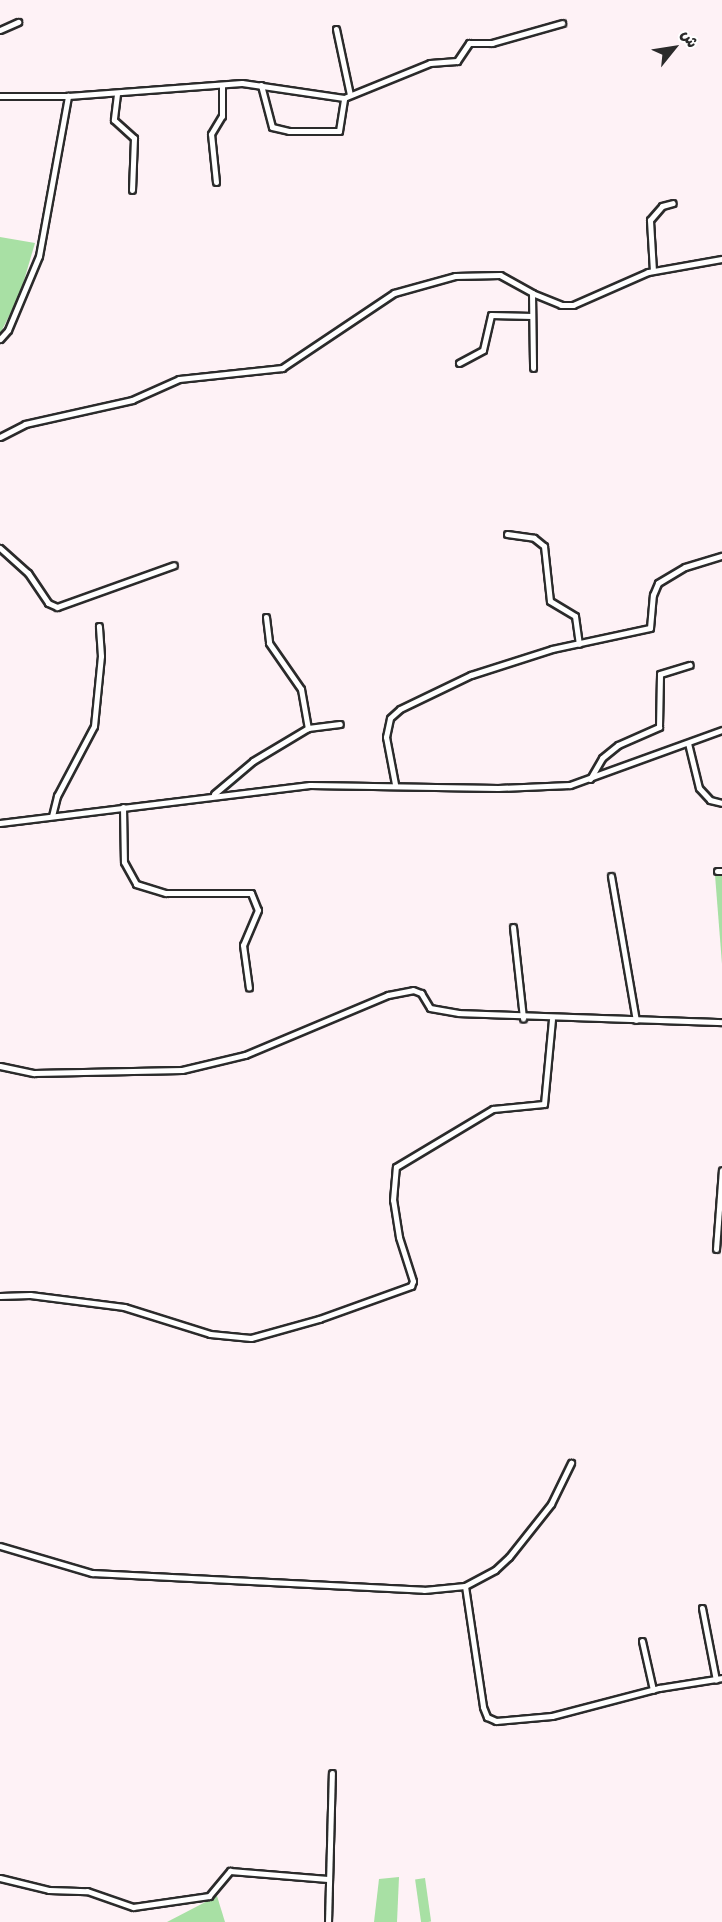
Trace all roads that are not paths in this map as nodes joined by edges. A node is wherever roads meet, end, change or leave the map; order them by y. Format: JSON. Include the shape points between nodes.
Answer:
{"nodes":[{"id":1,"x":18,"y":21,"type":"dead end"},
{"id":2,"x":562,"y":23,"type":"dead end"},
{"id":3,"x":336,"y":29,"type":"dead end"},
{"id":4,"x":0,"y":30,"type":"edge"},
{"id":5,"x":261,"y":85,"type":"junction"},
{"id":6,"x":222,"y":86,"type":"junction"},
{"id":7,"x":117,"y":94,"type":"junction"},
{"id":8,"x":0,"y":96,"type":"edge"},
{"id":9,"x":68,"y":96,"type":"junction"},
{"id":10,"x":347,"y":96,"type":"junction"},
{"id":11,"x":216,"y":182,"type":"dead end"},
{"id":12,"x":132,"y":190,"type":"dead end"},
{"id":13,"x":674,"y":203,"type":"dead end"},
{"id":14,"x":722,"y":259,"type":"edge"},
{"id":15,"x":653,"y":271,"type":"junction"},
{"id":16,"x":532,"y":293,"type":"junction"},
{"id":17,"x":532,"y":316,"type":"junction"},
{"id":18,"x":0,"y":339,"type":"edge"},
{"id":19,"x":459,"y":363,"type":"dead end"},
{"id":20,"x":533,"y":368,"type":"dead end"},
{"id":21,"x":0,"y":437,"type":"edge"},
{"id":22,"x":507,"y":534,"type":"dead end"},
{"id":23,"x":0,"y":548,"type":"edge"},
{"id":24,"x":722,"y":556,"type":"edge"},
{"id":25,"x":174,"y":565,"type":"dead end"},
{"id":26,"x":266,"y":616,"type":"dead end"},
{"id":27,"x":99,"y":626,"type":"dead end"},
{"id":28,"x":579,"y":644,"type":"junction"},
{"id":29,"x":690,"y":665,"type":"dead end"},
{"id":30,"x":340,"y":724,"type":"dead end"},
{"id":31,"x":308,"y":728,"type":"junction"},
{"id":32,"x":722,"y":730,"type":"edge"},
{"id":33,"x":688,"y":743,"type":"junction"},
{"id":34,"x":590,"y":779,"type":"junction"},
{"id":35,"x":395,"y":784,"type":"junction"},
{"id":36,"x":214,"y":794,"type":"junction"},
{"id":37,"x":722,"y":803,"type":"edge"},
{"id":38,"x":123,"y":807,"type":"junction"},
{"id":39,"x":52,"y":816,"type":"junction"},
{"id":40,"x":0,"y":823,"type":"edge"},
{"id":41,"x":611,"y":876,"type":"dead end"},
{"id":42,"x":513,"y":927,"type":"dead end"},
{"id":43,"x":249,"y":988,"type":"dead end"},
{"id":44,"x":524,"y":1018,"type":"junction"},
{"id":45,"x":552,"y":1019,"type":"junction"},
{"id":46,"x":636,"y":1020,"type":"junction"},
{"id":47,"x":722,"y":1022,"type":"edge"},
{"id":48,"x":0,"y":1066,"type":"edge"},
{"id":49,"x":722,"y":1170,"type":"edge"},
{"id":50,"x":716,"y":1249,"type":"dead end"},
{"id":51,"x":0,"y":1296,"type":"edge"},
{"id":52,"x":572,"y":1463,"type":"dead end"},
{"id":53,"x":0,"y":1546,"type":"edge"},
{"id":54,"x":465,"y":1586,"type":"junction"},
{"id":55,"x":702,"y":1608,"type":"dead end"},
{"id":56,"x":642,"y":1641,"type":"dead end"},
{"id":57,"x":719,"y":1679,"type":"edge"},
{"id":58,"x":653,"y":1690,"type":"junction"},
{"id":59,"x":332,"y":1773,"type":"dead end"},
{"id":60,"x":0,"y":1878,"type":"edge"},
{"id":61,"x":328,"y":1879,"type":"junction"},
{"id":62,"x":328,"y":1922,"type":"edge"}],
"edges":[{"from":1,"to":4,"type":"street"},
{"from":2,"to":10,"type":"street","via":[[492,43],[470,43],[457,61],[429,63]]},
{"from":3,"to":10,"type":"street"},
{"from":5,"to":6,"type":"street"},
{"from":5,"to":10,"type":"street"},
{"from":5,"to":10,"type":"street","via":[[272,127],[289,131],[339,132]]},
{"from":6,"to":7,"type":"street"},
{"from":6,"to":11,"type":"street","via":[[222,116],[211,134]]},
{"from":7,"to":9,"type":"street"},
{"from":7,"to":12,"type":"street","via":[[114,120],[134,138]]},
{"from":8,"to":9,"type":"street"},
{"from":9,"to":18,"type":"street","via":[[39,256],[8,330]]},
{"from":13,"to":15,"type":"street","via":[[662,206],[650,220]]},
{"from":14,"to":15,"type":"street"},
{"from":15,"to":16,"type":"street","via":[[573,305],[561,305]]},
{"from":16,"to":17,"type":"street"},
{"from":16,"to":21,"type":"street","via":[[500,275],[455,276],[388,296],[302,359],[282,368],[179,379],[132,400],[25,424]]},
{"from":17,"to":19,"type":"street","via":[[490,315],[483,350]]},
{"from":17,"to":20,"type":"street"},
{"from":22,"to":28,"type":"street","via":[[534,538],[544,546],[550,601],[575,616]]},
{"from":23,"to":25,"type":"street","via":[[28,573],[48,603],[57,607]]},
{"from":24,"to":28,"type":"street","via":[[685,567],[658,583],[650,628]]},
{"from":26,"to":31,"type":"street","via":[[268,643],[301,689]]},
{"from":27,"to":39,"type":"street","via":[[101,656],[94,726],[57,796]]},
{"from":28,"to":35,"type":"street","via":[[471,675],[400,710],[390,718],[386,737]]},
{"from":29,"to":34,"type":"street","via":[[660,674],[659,727],[602,758]]},
{"from":30,"to":31,"type":"street"},
{"from":31,"to":36,"type":"street","via":[[254,761]]},
{"from":32,"to":33,"type":"street"},
{"from":33,"to":34,"type":"street"},
{"from":33,"to":37,"type":"street","via":[[699,788],[710,800]]},
{"from":34,"to":35,"type":"street","via":[[533,788]]},
{"from":35,"to":36,"type":"street","via":[[310,785]]},
{"from":36,"to":38,"type":"street"},
{"from":38,"to":39,"type":"street"},
{"from":38,"to":43,"type":"street","via":[[124,862],[136,884],[166,893],[251,893],[258,910],[243,945]]},
{"from":39,"to":40,"type":"street"},
{"from":41,"to":46,"type":"street"},
{"from":42,"to":44,"type":"street"},
{"from":44,"to":45,"type":"street"},
{"from":44,"to":48,"type":"street","via":[[436,1010],[430,1008],[421,993],[403,990],[245,1055],[182,1070],[34,1072]]},
{"from":45,"to":46,"type":"street"},
{"from":45,"to":51,"type":"street","via":[[544,1104],[493,1109],[396,1167],[393,1200],[411,1286],[251,1338],[210,1334],[124,1307],[30,1295]]},
{"from":46,"to":47,"type":"street"},
{"from":49,"to":50,"type":"street"},
{"from":52,"to":54,"type":"street","via":[[551,1504],[509,1557],[488,1575]]},
{"from":53,"to":54,"type":"street","via":[[92,1573],[424,1590]]},
{"from":54,"to":58,"type":"street","via":[[487,1717],[496,1721],[552,1716]]},
{"from":55,"to":57,"type":"street"},
{"from":56,"to":58,"type":"street"},
{"from":57,"to":58,"type":"street"},
{"from":59,"to":61,"type":"street"},
{"from":60,"to":61,"type":"street","via":[[49,1890],[87,1892],[133,1907],[209,1896],[231,1871]]},
{"from":61,"to":62,"type":"street"}]}
